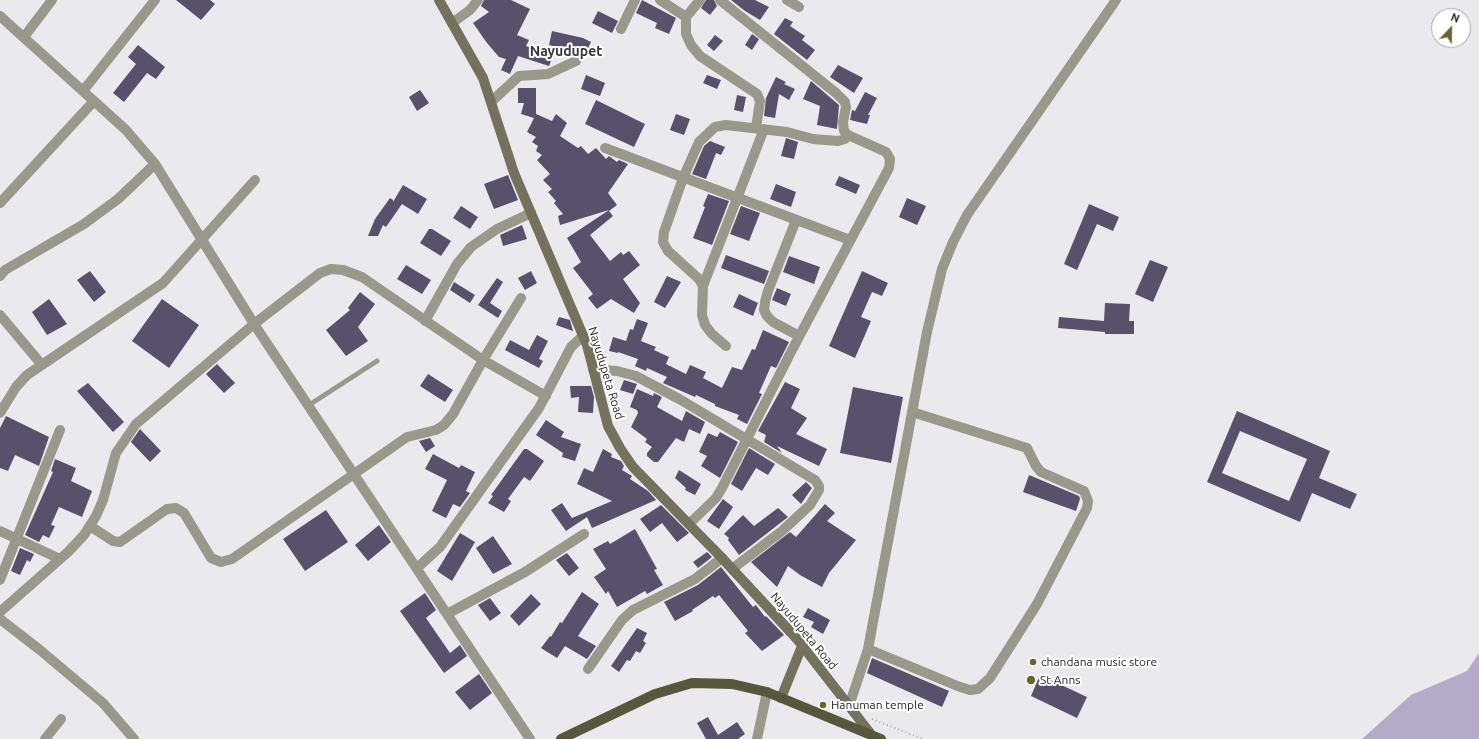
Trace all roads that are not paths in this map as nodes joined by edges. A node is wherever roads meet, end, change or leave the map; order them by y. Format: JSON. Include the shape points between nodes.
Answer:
{"nodes":[{"id":1,"x":52,"y":0,"type":"edge"},
{"id":2,"x":155,"y":0,"type":"edge"},
{"id":3,"x":439,"y":0,"type":"edge"},
{"id":4,"x":478,"y":0,"type":"edge"},
{"id":5,"x":635,"y":0,"type":"edge"},
{"id":6,"x":660,"y":0,"type":"edge"},
{"id":7,"x":700,"y":0,"type":"edge"},
{"id":8,"x":720,"y":0,"type":"edge"},
{"id":9,"x":787,"y":0,"type":"edge"},
{"id":10,"x":1116,"y":0,"type":"edge"},
{"id":11,"x":799,"y":7,"type":"dead end"},
{"id":12,"x":0,"y":16,"type":"edge"},
{"id":13,"x":686,"y":17,"type":"junction"},
{"id":14,"x":452,"y":23,"type":"junction"},
{"id":15,"x":621,"y":29,"type":"dead end"},
{"id":16,"x":24,"y":37,"type":"junction"},
{"id":17,"x":576,"y":61,"type":"dead end"},
{"id":18,"x":83,"y":91,"type":"junction"},
{"id":19,"x":94,"y":101,"type":"junction"},
{"id":20,"x":491,"y":102,"type":"junction"},
{"id":21,"x":760,"y":129,"type":"junction"},
{"id":22,"x":848,"y":135,"type":"junction"},
{"id":23,"x":605,"y":148,"type":"dead end"},
{"id":24,"x":155,"y":164,"type":"junction"},
{"id":25,"x":683,"y":178,"type":"junction"},
{"id":26,"x":255,"y":180,"type":"dead end"},
{"id":27,"x":738,"y":198,"type":"junction"},
{"id":28,"x":0,"y":203,"type":"edge"},
{"id":29,"x":531,"y":213,"type":"junction"},
{"id":30,"x":796,"y":220,"type":"junction"},
{"id":31,"x":201,"y":238,"type":"junction"},
{"id":32,"x":850,"y":240,"type":"junction"},
{"id":33,"x":0,"y":276,"type":"edge"},
{"id":34,"x":703,"y":286,"type":"junction"},
{"id":35,"x":521,"y":298,"type":"dead end"},
{"id":36,"x":0,"y":315,"type":"edge"},
{"id":37,"x":425,"y":321,"type":"junction"},
{"id":38,"x":254,"y":324,"type":"junction"},
{"id":39,"x":583,"y":336,"type":"junction"},
{"id":40,"x":799,"y":336,"type":"junction"},
{"id":41,"x":726,"y":346,"type":"dead end"},
{"id":42,"x":483,"y":360,"type":"junction"},
{"id":43,"x":377,"y":361,"type":"dead end"},
{"id":44,"x":42,"y":365,"type":"junction"},
{"id":45,"x":593,"y":369,"type":"junction"},
{"id":46,"x":546,"y":396,"type":"junction"},
{"id":47,"x":308,"y":405,"type":"junction"},
{"id":48,"x":912,"y":412,"type":"junction"},
{"id":49,"x":0,"y":413,"type":"edge"},
{"id":50,"x":60,"y":430,"type":"dead end"},
{"id":51,"x":746,"y":440,"type":"junction"},
{"id":52,"x":354,"y":475,"type":"junction"},
{"id":53,"x":689,"y":524,"type":"junction"},
{"id":54,"x":90,"y":526,"type":"junction"},
{"id":55,"x":0,"y":531,"type":"edge"},
{"id":56,"x":584,"y":534,"type":"dead end"},
{"id":57,"x":17,"y":539,"type":"junction"},
{"id":58,"x":722,"y":558,"type":"junction"},
{"id":59,"x":60,"y":559,"type":"junction"},
{"id":60,"x":417,"y":568,"type":"junction"},
{"id":61,"x":732,"y":569,"type":"junction"},
{"id":62,"x":0,"y":580,"type":"edge"},
{"id":63,"x":0,"y":612,"type":"edge"},
{"id":64,"x":447,"y":614,"type":"junction"},
{"id":65,"x":0,"y":619,"type":"edge"},
{"id":66,"x":802,"y":646,"type":"junction"},
{"id":67,"x":868,"y":649,"type":"junction"},
{"id":68,"x":588,"y":669,"type":"dead end"},
{"id":69,"x":767,"y":692,"type":"junction"},
{"id":70,"x":781,"y":698,"type":"junction"},
{"id":71,"x":851,"y":708,"type":"junction"},
{"id":72,"x":61,"y":719,"type":"dead end"},
{"id":73,"x":870,"y":733,"type":"junction"},
{"id":74,"x":45,"y":739,"type":"edge"},
{"id":75,"x":134,"y":739,"type":"edge"},
{"id":76,"x":530,"y":739,"type":"edge"},
{"id":77,"x":561,"y":739,"type":"edge"},
{"id":78,"x":757,"y":739,"type":"edge"},
{"id":79,"x":881,"y":739,"type":"edge"}],
"edges":[{"from":1,"to":16,"type":"street"},
{"from":2,"to":18,"type":"street"},
{"from":3,"to":14,"type":"street","name":"Nayudupeta Road"},
{"from":4,"to":14,"type":"street","via":[[470,10]]},
{"from":5,"to":15,"type":"street"},
{"from":6,"to":13,"type":"street"},
{"from":7,"to":13,"type":"street"},
{"from":8,"to":22,"type":"street","via":[[845,102],[846,113],[842,127]]},
{"from":9,"to":11,"type":"street"},
{"from":10,"to":48,"type":"street","via":[[967,215],[953,242],[942,269],[932,308]]},
{"from":12,"to":16,"type":"street"},
{"from":13,"to":21,"type":"street","via":[[686,34],[700,56],[757,94],[760,101]]},
{"from":14,"to":20,"type":"street","name":"Nayudupeta Road","via":[[483,78]]},
{"from":16,"to":18,"type":"street"},
{"from":17,"to":20,"type":"street","via":[[548,74],[519,76]]},
{"from":18,"to":19,"type":"street"},
{"from":19,"to":24,"type":"street","via":[[126,130]]},
{"from":19,"to":28,"type":"street"},
{"from":20,"to":29,"type":"street","name":"Nayudupeta Road","via":[[514,173]]},
{"from":21,"to":22,"type":"street","via":[[838,141],[846,139]]},
{"from":21,"to":25,"type":"street","via":[[726,125],[715,127],[699,142]]},
{"from":21,"to":27,"type":"street"},
{"from":22,"to":32,"type":"street","via":[[886,152],[890,159],[889,168]]},
{"from":23,"to":25,"type":"street"},
{"from":24,"to":31,"type":"street"},
{"from":24,"to":33,"type":"street","via":[[118,199],[84,224],[5,270]]},
{"from":25,"to":27,"type":"street"},
{"from":25,"to":34,"type":"street","via":[[664,232],[663,242],[668,251],[694,274]]},
{"from":26,"to":31,"type":"street"},
{"from":27,"to":30,"type":"street"},
{"from":27,"to":34,"type":"street"},
{"from":29,"to":37,"type":"street","via":[[497,229],[471,247],[457,264]]},
{"from":29,"to":39,"type":"street","name":"Nayudupeta Road"},
{"from":30,"to":32,"type":"street"},
{"from":30,"to":40,"type":"street","via":[[764,302],[764,310],[773,322]]},
{"from":31,"to":38,"type":"street"},
{"from":31,"to":44,"type":"street","via":[[163,283]]},
{"from":32,"to":40,"type":"street"},
{"from":34,"to":41,"type":"street","via":[[702,315],[705,325]]},
{"from":35,"to":42,"type":"street"},
{"from":36,"to":44,"type":"street"},
{"from":37,"to":38,"type":"street","via":[[362,277],[343,270],[331,269],[320,273]]},
{"from":37,"to":42,"type":"street"},
{"from":38,"to":47,"type":"street"},
{"from":38,"to":54,"type":"street","via":[[136,424],[116,453],[103,500]]},
{"from":39,"to":45,"type":"street","name":"Nayudupeta Road"},
{"from":39,"to":46,"type":"street","via":[[571,347]]},
{"from":40,"to":51,"type":"street"},
{"from":42,"to":46,"type":"street"},
{"from":42,"to":52,"type":"street","via":[[453,414],[444,425],[436,430],[407,437]]},
{"from":43,"to":47,"type":"lane"},
{"from":44,"to":49,"type":"street","via":[[27,375],[16,387]]},
{"from":45,"to":51,"type":"street","via":[[636,376]]},
{"from":45,"to":53,"type":"street","name":"Nayudupeta Road","via":[[608,426],[620,448],[633,466]]},
{"from":46,"to":60,"type":"street","via":[[440,547]]},
{"from":47,"to":52,"type":"street"},
{"from":48,"to":67,"type":"street"},
{"from":48,"to":67,"type":"street","via":[[1026,448],[1041,472],[1084,491],[1088,501],[1087,508],[1037,604],[990,678],[978,689],[960,687]]},
{"from":50,"to":57,"type":"street"},
{"from":51,"to":53,"type":"street","via":[[716,498]]},
{"from":51,"to":61,"type":"street","via":[[815,480],[819,490],[810,505],[782,531]]},
{"from":52,"to":54,"type":"street","via":[[226,562],[211,558],[184,513],[176,508],[167,509],[120,542],[113,542]]},
{"from":52,"to":60,"type":"street"},
{"from":53,"to":58,"type":"street","name":"Nayudupeta Road"},
{"from":54,"to":59,"type":"street"},
{"from":55,"to":57,"type":"street"},
{"from":56,"to":64,"type":"street","via":[[525,572]]},
{"from":57,"to":59,"type":"street"},
{"from":57,"to":62,"type":"street"},
{"from":58,"to":61,"type":"street","name":"Nayudupeta Road"},
{"from":58,"to":68,"type":"street","via":[[695,579],[633,610],[622,620]]},
{"from":59,"to":63,"type":"street"},
{"from":60,"to":64,"type":"street"},
{"from":61,"to":66,"type":"street","name":"Nayudupeta Road"},
{"from":64,"to":76,"type":"street"},
{"from":65,"to":75,"type":"street","via":[[103,703]]},
{"from":66,"to":70,"type":"street"},
{"from":66,"to":71,"type":"street","name":"Nayudupeta Road"},
{"from":67,"to":71,"type":"street"},
{"from":69,"to":70,"type":"main road"},
{"from":69,"to":77,"type":"main road","via":[[732,684],[692,683],[655,694]]},
{"from":69,"to":78,"type":"street"},
{"from":70,"to":73,"type":"main road"},
{"from":71,"to":73,"type":"street","name":"Nayudupeta Road"},
{"from":72,"to":74,"type":"street"},
{"from":73,"to":79,"type":"main road"}]}
